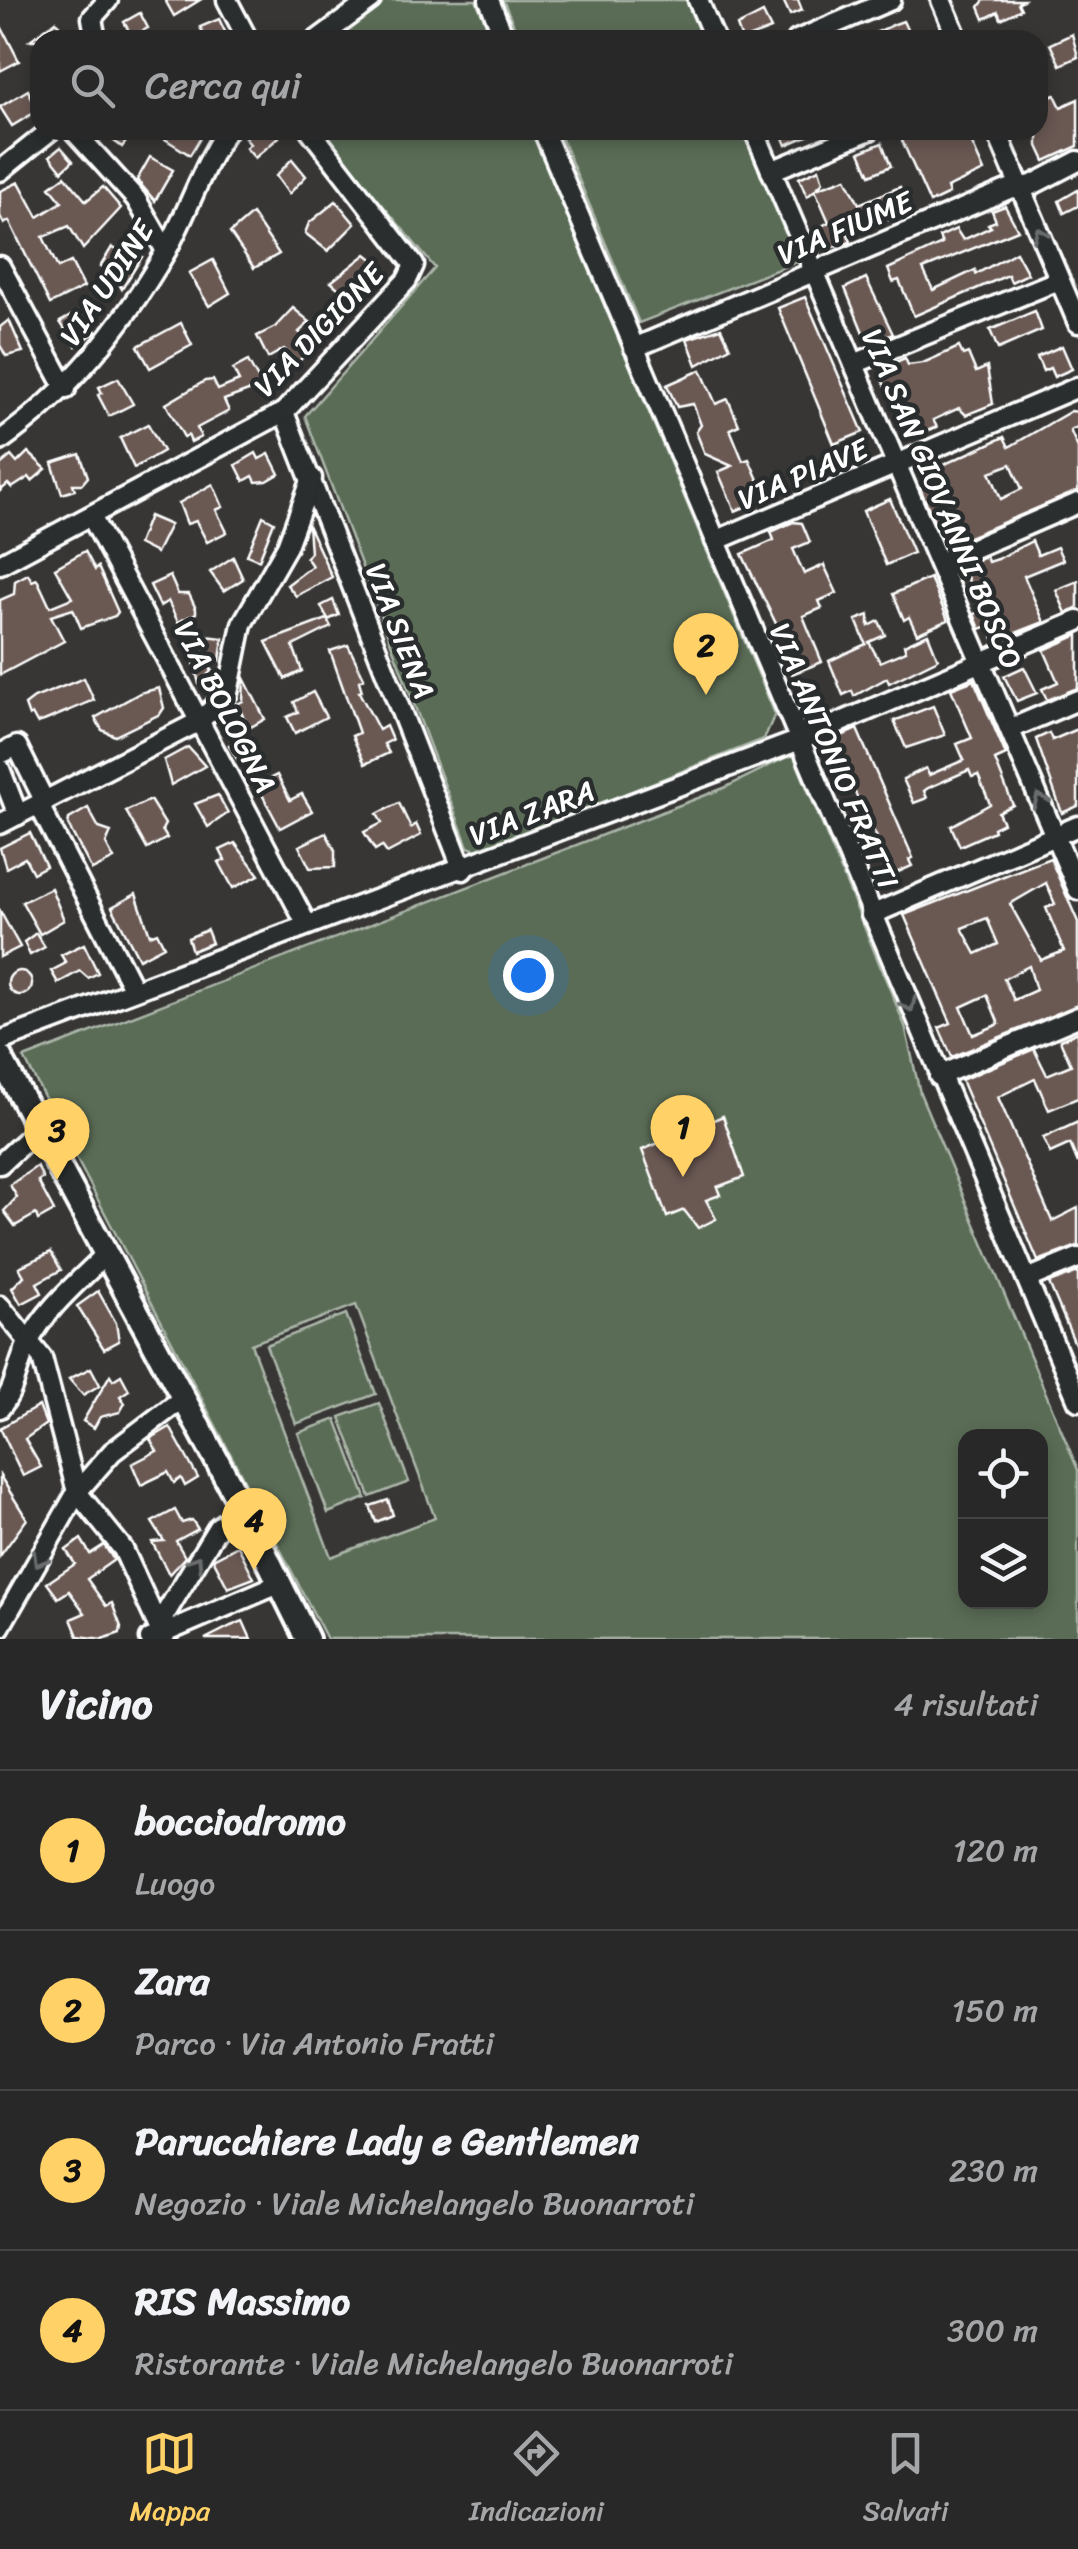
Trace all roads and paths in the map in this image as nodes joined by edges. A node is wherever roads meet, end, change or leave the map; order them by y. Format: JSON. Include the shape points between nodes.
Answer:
{"nodes":[{"id":1,"x":108,"y":0,"type":"edge"},
{"id":2,"x":227,"y":0,"type":"edge"},
{"id":3,"x":371,"y":0,"type":"edge"},
{"id":4,"x":488,"y":0,"type":"edge"},
{"id":5,"x":698,"y":0,"type":"edge"},
{"id":6,"x":891,"y":0,"type":"edge"},
{"id":7,"x":941,"y":0,"type":"edge"},
{"id":8,"x":94,"y":30,"type":"edge"},
{"id":9,"x":243,"y":30,"type":"edge"},
{"id":10,"x":330,"y":30,"type":"edge"},
{"id":11,"x":501,"y":30,"type":"edge"},
{"id":12,"x":711,"y":30,"type":"edge"},
{"id":13,"x":820,"y":30,"type":"edge"},
{"id":14,"x":954,"y":30,"type":"edge"},
{"id":15,"x":40,"y":140,"type":"edge"},
{"id":16,"x":82,"y":140,"type":"edge"},
{"id":17,"x":222,"y":140,"type":"edge"},
{"id":18,"x":318,"y":140,"type":"edge"},
{"id":19,"x":547,"y":140,"type":"edge"},
{"id":20,"x":758,"y":140,"type":"edge"},
{"id":21,"x":845,"y":140,"type":"edge"},
{"id":22,"x":1000,"y":140,"type":"edge"},
{"id":23,"x":1078,"y":162,"type":"edge"},
{"id":24,"x":0,"y":170,"type":"edge"},
{"id":25,"x":771,"y":170,"type":"junction"},
{"id":26,"x":1019,"y":185,"type":"junction"},
{"id":27,"x":166,"y":251,"type":"junction"},
{"id":28,"x":0,"y":266,"type":"edge"},
{"id":29,"x":814,"y":271,"type":"junction"},
{"id":30,"x":1059,"y":280,"type":"junction"},
{"id":31,"x":1078,"y":324,"type":"edge"},
{"id":32,"x":634,"y":348,"type":"junction"},
{"id":33,"x":854,"y":364,"type":"junction"},
{"id":34,"x":1078,"y":386,"type":"edge"},
{"id":35,"x":66,"y":389,"type":"junction"},
{"id":36,"x":284,"y":412,"type":"junction"},
{"id":37,"x":0,"y":441,"type":"edge"},
{"id":38,"x":896,"y":464,"type":"junction"},
{"id":39,"x":312,"y":478,"type":"junction"},
{"id":40,"x":1078,"y":503,"type":"edge"},
{"id":41,"x":91,"y":516,"type":"junction"},
{"id":42,"x":715,"y":541,"type":"junction"},
{"id":43,"x":938,"y":562,"type":"junction"},
{"id":44,"x":0,"y":564,"type":"edge"},
{"id":45,"x":1078,"y":621,"type":"edge"},
{"id":46,"x":981,"y":662,"type":"junction"},
{"id":47,"x":1078,"y":700,"type":"edge"},
{"id":48,"x":200,"y":721,"type":"junction"},
{"id":49,"x":1010,"y":729,"type":"junction"},
{"id":50,"x":799,"y":740,"type":"junction"},
{"id":51,"x":2,"y":753,"type":"edge"},
{"id":52,"x":42,"y":803,"type":"junction"},
{"id":53,"x":18,"y":816,"type":"junction"},
{"id":54,"x":0,"y":824,"type":"edge"},
{"id":55,"x":1078,"y":826,"type":"edge"},
{"id":56,"x":1056,"y":836,"type":"junction"},
{"id":57,"x":463,"y":870,"type":"junction"},
{"id":58,"x":1078,"y":890,"type":"edge"},
{"id":59,"x":871,"y":915,"type":"junction"},
{"id":60,"x":306,"y":925,"type":"junction"},
{"id":61,"x":134,"y":990,"type":"junction"},
{"id":62,"x":1078,"y":1017,"type":"edge"},
{"id":63,"x":0,"y":1042,"type":"edge"},
{"id":64,"x":0,"y":1057,"type":"edge"},
{"id":65,"x":939,"y":1076,"type":"junction"},
{"id":66,"x":39,"y":1128,"type":"junction"},
{"id":67,"x":0,"y":1164,"type":"edge"},
{"id":68,"x":106,"y":1254,"type":"junction"},
{"id":69,"x":1078,"y":1258,"type":"edge"},
{"id":70,"x":1027,"y":1280,"type":"junction"},
{"id":71,"x":0,"y":1306,"type":"edge"},
{"id":72,"x":28,"y":1342,"type":"junction"},
{"id":73,"x":182,"y":1399,"type":"junction"},
{"id":74,"x":1078,"y":1401,"type":"edge"},
{"id":75,"x":0,"y":1408,"type":"edge"},
{"id":76,"x":77,"y":1492,"type":"junction"},
{"id":77,"x":243,"y":1509,"type":"junction"},
{"id":78,"x":280,"y":1582,"type":"junction"},
{"id":79,"x":0,"y":1627,"type":"edge"},
{"id":80,"x":159,"y":1634,"type":"edge"},
{"id":81,"x":307,"y":1639,"type":"edge"}],
"edges":[{"from":1,"to":8,"type":"street","via":[[92,18]]},
{"from":2,"to":9,"type":"street"},
{"from":3,"to":10,"type":"street"},
{"from":4,"to":11,"type":"street"},
{"from":5,"to":12,"type":"street"},
{"from":6,"to":13,"type":"street"},
{"from":7,"to":14,"type":"street"},
{"from":15,"to":24,"type":"street"},
{"from":16,"to":27,"type":"street","via":[[136,199]]},
{"from":17,"to":27,"type":"street","name":"VIA UDINE"},
{"from":18,"to":36,"type":"street","name":"VIA DIGIONE","via":[[414,265]]},
{"from":19,"to":32,"type":"street","name":"VIA ANTONIO FRATTI"},
{"from":20,"to":25,"type":"street","name":"VIA SAN GIOVANNI BOSCO"},
{"from":21,"to":25,"type":"street"},
{"from":22,"to":26,"type":"street"},
{"from":23,"to":26,"type":"street","name":"VIA FIUME"},
{"from":25,"to":29,"type":"street","name":"VIA SAN GIOVANNI BOSCO"},
{"from":26,"to":29,"type":"street","name":"VIA FIUME"},
{"from":30,"to":26,"type":"street","one_way":true},
{"from":27,"to":35,"type":"street","name":"VIA UDINE"},
{"from":28,"to":35,"type":"street"},
{"from":29,"to":32,"type":"street","name":"VIA FIUME"},
{"from":29,"to":33,"type":"street","name":"VIA SAN GIOVANNI BOSCO"},
{"from":30,"to":31,"type":"street"},
{"from":30,"to":33,"type":"street"},
{"from":32,"to":42,"type":"street","name":"VIA ANTONIO FRATTI"},
{"from":33,"to":38,"type":"street","name":"VIA SAN GIOVANNI BOSCO"},
{"from":34,"to":38,"type":"street","name":"VIA PIAVE"},
{"from":35,"to":37,"type":"street","name":"VIA UDINE"},
{"from":36,"to":39,"type":"street","name":"VIA SIENA"},
{"from":36,"to":41,"type":"street","name":"VIA DIGIONE"},
{"from":38,"to":42,"type":"street","name":"VIA PIAVE"},
{"from":38,"to":43,"type":"street","name":"VIA SAN GIOVANNI BOSCO"},
{"from":39,"to":48,"type":"street","via":[[288,546],[242,624],[228,693]]},
{"from":39,"to":57,"type":"street","name":"VIA SIENA"},
{"from":40,"to":43,"type":"street"},
{"from":41,"to":44,"type":"street","name":"VIA DIGIONE"},
{"from":41,"to":48,"type":"street","name":"VIA BOLOGNA"},
{"from":42,"to":50,"type":"street","name":"VIA ANTONIO FRATTI"},
{"from":43,"to":46,"type":"street","name":"VIA SAN GIOVANNI BOSCO"},
{"from":45,"to":46,"type":"street","name":"VIA ZARA"},
{"from":46,"to":49,"type":"street","name":"VIA SAN GIOVANNI BOSCO"},
{"from":46,"to":50,"type":"street","name":"VIA ZARA"},
{"from":47,"to":49,"type":"street"},
{"from":48,"to":52,"type":"street"},
{"from":48,"to":60,"type":"street","name":"VIA BOLOGNA"},
{"from":56,"to":49,"type":"street","name":"VIA SAN GIOVANNI BOSCO","one_way":true},
{"from":50,"to":57,"type":"street","name":"VIA ZARA"},
{"from":50,"to":59,"type":"street","name":"VIA ANTONIO FRATTI"},
{"from":51,"to":52,"type":"street","via":[[17,746]]},
{"from":51,"to":53,"type":"street"},
{"from":52,"to":53,"type":"street"},
{"from":52,"to":61,"type":"street"},
{"from":53,"to":54,"type":"street"},
{"from":55,"to":56,"type":"street"},
{"from":56,"to":58,"type":"street","name":"VIA SAN GIOVANNI BOSCO"},
{"from":56,"to":59,"type":"street"},
{"from":57,"to":60,"type":"street","name":"VIA ZARA"},
{"from":59,"to":65,"type":"street","name":"VIA ANTONIO FRATTI","one_way":true},
{"from":60,"to":61,"type":"street","name":"VIA ZARA"},
{"from":61,"to":63,"type":"street","name":"VIA ZARA"},
{"from":62,"to":65,"type":"street"},
{"from":64,"to":66,"type":"street"},
{"from":65,"to":70,"type":"street","name":"VIA ANTONIO FRATTI"},
{"from":66,"to":67,"type":"street"},
{"from":66,"to":68,"type":"street"},
{"from":68,"to":72,"type":"street","via":[[46,1314]]},
{"from":68,"to":73,"type":"street"},
{"from":69,"to":70,"type":"street"},
{"from":70,"to":74,"type":"street","name":"VIA ANTONIO FRATTI"},
{"from":71,"to":72,"type":"street"},
{"from":72,"to":75,"type":"street","via":[[11,1395]]},
{"from":72,"to":76,"type":"street","via":[[48,1371]]},
{"from":73,"to":76,"type":"street","via":[[112,1452]]},
{"from":73,"to":77,"type":"street"},
{"from":76,"to":79,"type":"street","one_way":true},
{"from":76,"to":80,"type":"street","via":[[124,1548]]},
{"from":77,"to":78,"type":"street"},
{"from":80,"to":77,"type":"street","one_way":true,"via":[[218,1528]]},
{"from":78,"to":80,"type":"street"},
{"from":78,"to":81,"type":"street"}]}
